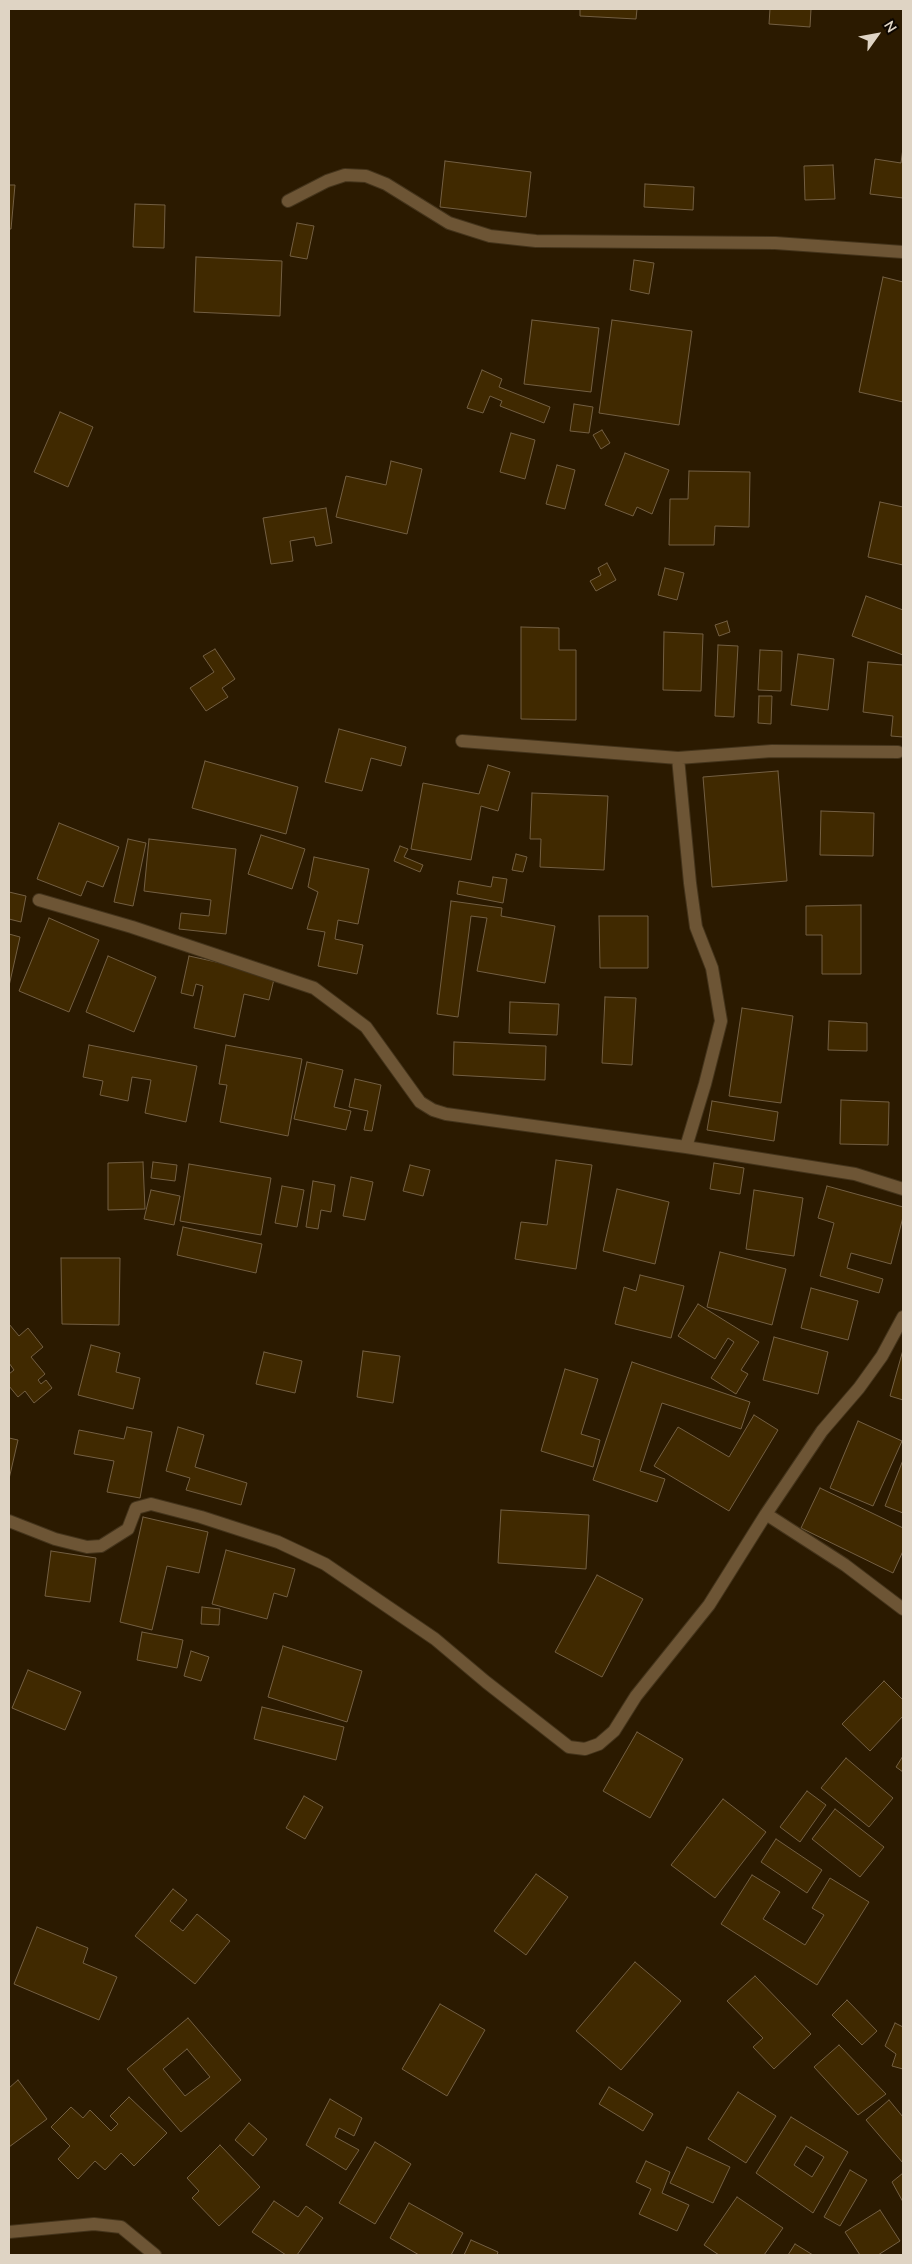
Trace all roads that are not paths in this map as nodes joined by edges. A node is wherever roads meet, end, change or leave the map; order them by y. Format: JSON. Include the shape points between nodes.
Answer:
{"nodes":[{"id":1,"x":288,"y":201,"type":"dead end"},
{"id":2,"x":903,"y":252,"type":"edge"},
{"id":3,"x":462,"y":741,"type":"dead end"},
{"id":4,"x":898,"y":752,"type":"dead end"},
{"id":5,"x":678,"y":758,"type":"junction"},
{"id":6,"x":39,"y":900,"type":"dead end"},
{"id":7,"x":686,"y":1147,"type":"junction"},
{"id":8,"x":903,"y":1189,"type":"edge"},
{"id":9,"x":903,"y":1316,"type":"edge"},
{"id":10,"x":766,"y":1514,"type":"junction"},
{"id":11,"x":9,"y":1521,"type":"edge"},
{"id":12,"x":903,"y":1609,"type":"edge"},
{"id":13,"x":9,"y":2232,"type":"edge"},
{"id":14,"x":155,"y":2255,"type":"edge"}],
"edges":[{"from":1,"to":2,"type":"street","via":[[345,175],[366,176],[386,184],[449,223],[490,236],[536,240],[775,243]]},
{"from":3,"to":5,"type":"street"},
{"from":4,"to":5,"type":"street","via":[[772,751]]},
{"from":5,"to":7,"type":"street","via":[[696,927],[712,968],[720,1021]]},
{"from":6,"to":7,"type":"street","via":[[132,927],[314,988],[366,1027],[420,1102],[433,1110],[455,1116]]},
{"from":7,"to":8,"type":"street","via":[[855,1174]]},
{"from":9,"to":10,"type":"street","via":[[882,1356],[822,1431]]},
{"from":10,"to":11,"type":"street","via":[[709,1606],[636,1696],[614,1731],[599,1744],[585,1749],[569,1747],[435,1639],[325,1564],[278,1542],[201,1516],[151,1504],[136,1508],[128,1529],[101,1546],[88,1547],[55,1539]]},
{"from":10,"to":12,"type":"street","via":[[845,1565]]},
{"from":13,"to":14,"type":"street","via":[[94,2224],[121,2228]]}]}
